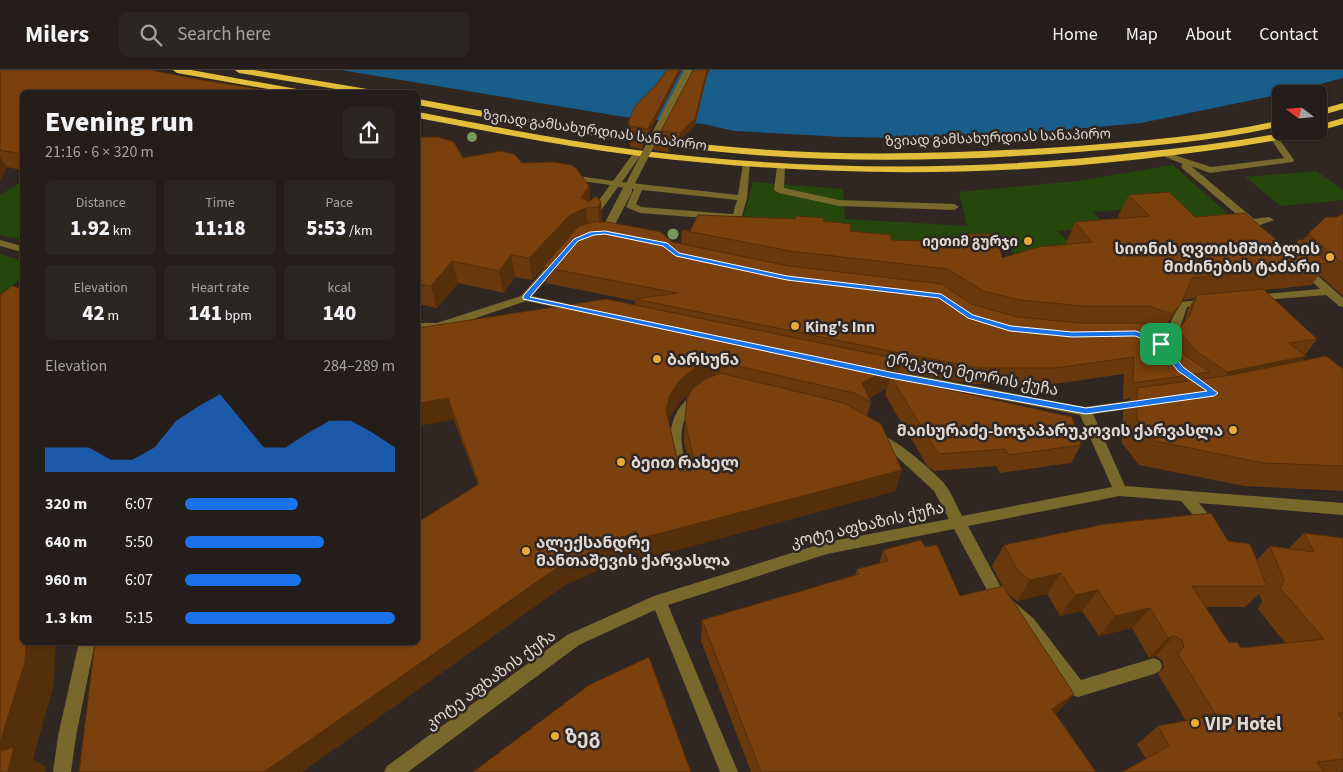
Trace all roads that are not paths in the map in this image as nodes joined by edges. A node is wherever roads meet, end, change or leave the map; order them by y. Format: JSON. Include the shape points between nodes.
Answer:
{"nodes":[{"id":1,"x":178,"y":70,"type":"edge"},
{"id":2,"x":239,"y":70,"type":"edge"},
{"id":3,"x":689,"y":70,"type":"edge"},
{"id":4,"x":286,"y":90,"type":"edge"},
{"id":5,"x":355,"y":90,"type":"edge"},
{"id":6,"x":420,"y":102,"type":"edge"},
{"id":7,"x":1343,"y":106,"type":"edge"},
{"id":8,"x":1328,"y":110,"type":"edge"},
{"id":9,"x":420,"y":115,"type":"edge"},
{"id":10,"x":1343,"y":121,"type":"edge"},
{"id":11,"x":1272,"y":125,"type":"edge"},
{"id":12,"x":1328,"y":125,"type":"edge"},
{"id":13,"x":1272,"y":138,"type":"edge"},
{"id":14,"x":1275,"y":140,"type":"edge"},
{"id":15,"x":638,"y":153,"type":"junction"},
{"id":16,"x":1162,"y":154,"type":"junction"},
{"id":17,"x":747,"y":164,"type":"junction"},
{"id":18,"x":781,"y":166,"type":"junction"},
{"id":19,"x":1185,"y":166,"type":"dead end"},
{"id":20,"x":561,"y":174,"type":"edge"},
{"id":21,"x":615,"y":184,"type":"junction"},
{"id":22,"x":639,"y":187,"type":"junction"},
{"id":23,"x":742,"y":198,"type":"junction"},
{"id":24,"x":954,"y":207,"type":"dead end"},
{"id":25,"x":590,"y":219,"type":"edge"},
{"id":26,"x":1269,"y":220,"type":"dead end"},
{"id":27,"x":1251,"y":222,"type":"junction"},
{"id":28,"x":592,"y":233,"type":"edge"},
{"id":29,"x":1265,"y":234,"type":"edge"},
{"id":30,"x":0,"y":243,"type":"edge"},
{"id":31,"x":20,"y":248,"type":"edge"},
{"id":32,"x":563,"y":253,"type":"edge"},
{"id":33,"x":1294,"y":260,"type":"edge"},
{"id":34,"x":1329,"y":291,"type":"junction"},
{"id":35,"x":526,"y":298,"type":"junction"},
{"id":36,"x":1241,"y":299,"type":"edge"},
{"id":37,"x":1222,"y":301,"type":"edge"},
{"id":38,"x":1343,"y":304,"type":"edge"},
{"id":39,"x":593,"y":312,"type":"edge"},
{"id":40,"x":420,"y":326,"type":"edge"},
{"id":41,"x":1171,"y":356,"type":"edge"},
{"id":42,"x":881,"y":373,"type":"edge"},
{"id":43,"x":712,"y":391,"type":"edge"},
{"id":44,"x":1159,"y":400,"type":"edge"},
{"id":45,"x":1086,"y":411,"type":"junction"},
{"id":46,"x":868,"y":432,"type":"edge"},
{"id":47,"x":684,"y":486,"type":"edge"},
{"id":48,"x":1120,"y":491,"type":"junction"},
{"id":49,"x":1184,"y":495,"type":"junction"},
{"id":50,"x":1343,"y":509,"type":"edge"},
{"id":51,"x":957,"y":522,"type":"junction"},
{"id":52,"x":1222,"y":538,"type":"edge"},
{"id":53,"x":659,"y":601,"type":"junction"},
{"id":54,"x":86,"y":645,"type":"edge"},
{"id":55,"x":1154,"y":666,"type":"dead end"},
{"id":56,"x":62,"y":772,"type":"edge"},
{"id":57,"x":393,"y":772,"type":"edge"},
{"id":58,"x":729,"y":772,"type":"edge"}],
"edges":[{"from":1,"to":4,"type":"highway"},
{"from":2,"to":5,"type":"highway"},
{"from":3,"to":28,"type":"street","bridge":true,"via":[[609,233]]},
{"from":6,"to":11,"type":"highway","name":"ზვიად გამსახურდიას სანაპირო","via":[[669,143],[753,152],[856,156],[1067,150]]},
{"from":7,"to":8,"type":"highway"},
{"from":9,"to":15,"type":"highway","name":"ზვიად გამსახურდიას სანაპირო"},
{"from":10,"to":12,"type":"highway"},
{"from":13,"to":16,"type":"highway","name":"ზვიად გამსახურდიას სანაპირო"},
{"from":14,"to":16,"type":"street","via":[[1290,160],[1210,170]]},
{"from":15,"to":17,"type":"highway","name":"ზვიად გამსახურდიას სანაპირო"},
{"from":15,"to":21,"type":"street"},
{"from":16,"to":18,"type":"highway","name":"ზვიად გამსახურდიას სანაპირო","via":[[983,168]]},
{"from":17,"to":18,"type":"highway","name":"ზვიად გამსახურდიას სანაპირო"},
{"from":17,"to":23,"type":"street"},
{"from":18,"to":24,"type":"street","via":[[779,190],[839,203]]},
{"from":19,"to":27,"type":"street"},
{"from":20,"to":21,"type":"street"},
{"from":21,"to":22,"type":"street"},
{"from":21,"to":25,"type":"street"},
{"from":22,"to":23,"type":"street"},
{"from":22,"to":23,"type":"street","via":[[631,207],[640,210],[731,217],[737,216]]},
{"from":26,"to":27,"type":"street"},
{"from":27,"to":29,"type":"street"},
{"from":30,"to":31,"type":"street"},
{"from":32,"to":35,"type":"street"},
{"from":33,"to":34,"type":"street"},
{"from":34,"to":36,"type":"street"},
{"from":34,"to":38,"type":"street"},
{"from":35,"to":39,"type":"street"},
{"from":35,"to":40,"type":"street","via":[[438,327]]},
{"from":37,"to":41,"type":"street","via":[[1183,304],[1174,328],[1157,342]]},
{"from":42,"to":45,"type":"street","name":"ერეკლე მეორის ქუჩა"},
{"from":43,"to":47,"type":"street","via":[[698,395],[678,418],[674,432]]},
{"from":44,"to":45,"type":"street","name":"ერეკლე მეორის ქუჩა"},
{"from":45,"to":48,"type":"street"},
{"from":46,"to":51,"type":"street","via":[[901,453],[939,487]]},
{"from":48,"to":49,"type":"street","name":"კოტე აფხაზის ქუჩა"},
{"from":48,"to":51,"type":"street","name":"კოტე აფხაზის ქუჩა"},
{"from":49,"to":50,"type":"street","name":"კოტე აფხაზის ქუჩა"},
{"from":49,"to":52,"type":"street"},
{"from":51,"to":53,"type":"street","name":"კოტე აფხაზის ქუჩა","via":[[826,548]]},
{"from":51,"to":55,"type":"street","via":[[998,598],[1029,624],[1078,689]]},
{"from":53,"to":57,"type":"street","name":"კოტე აფხაზის ქუჩა","via":[[574,640]]},
{"from":53,"to":58,"type":"street"},
{"from":54,"to":56,"type":"street"}]}
